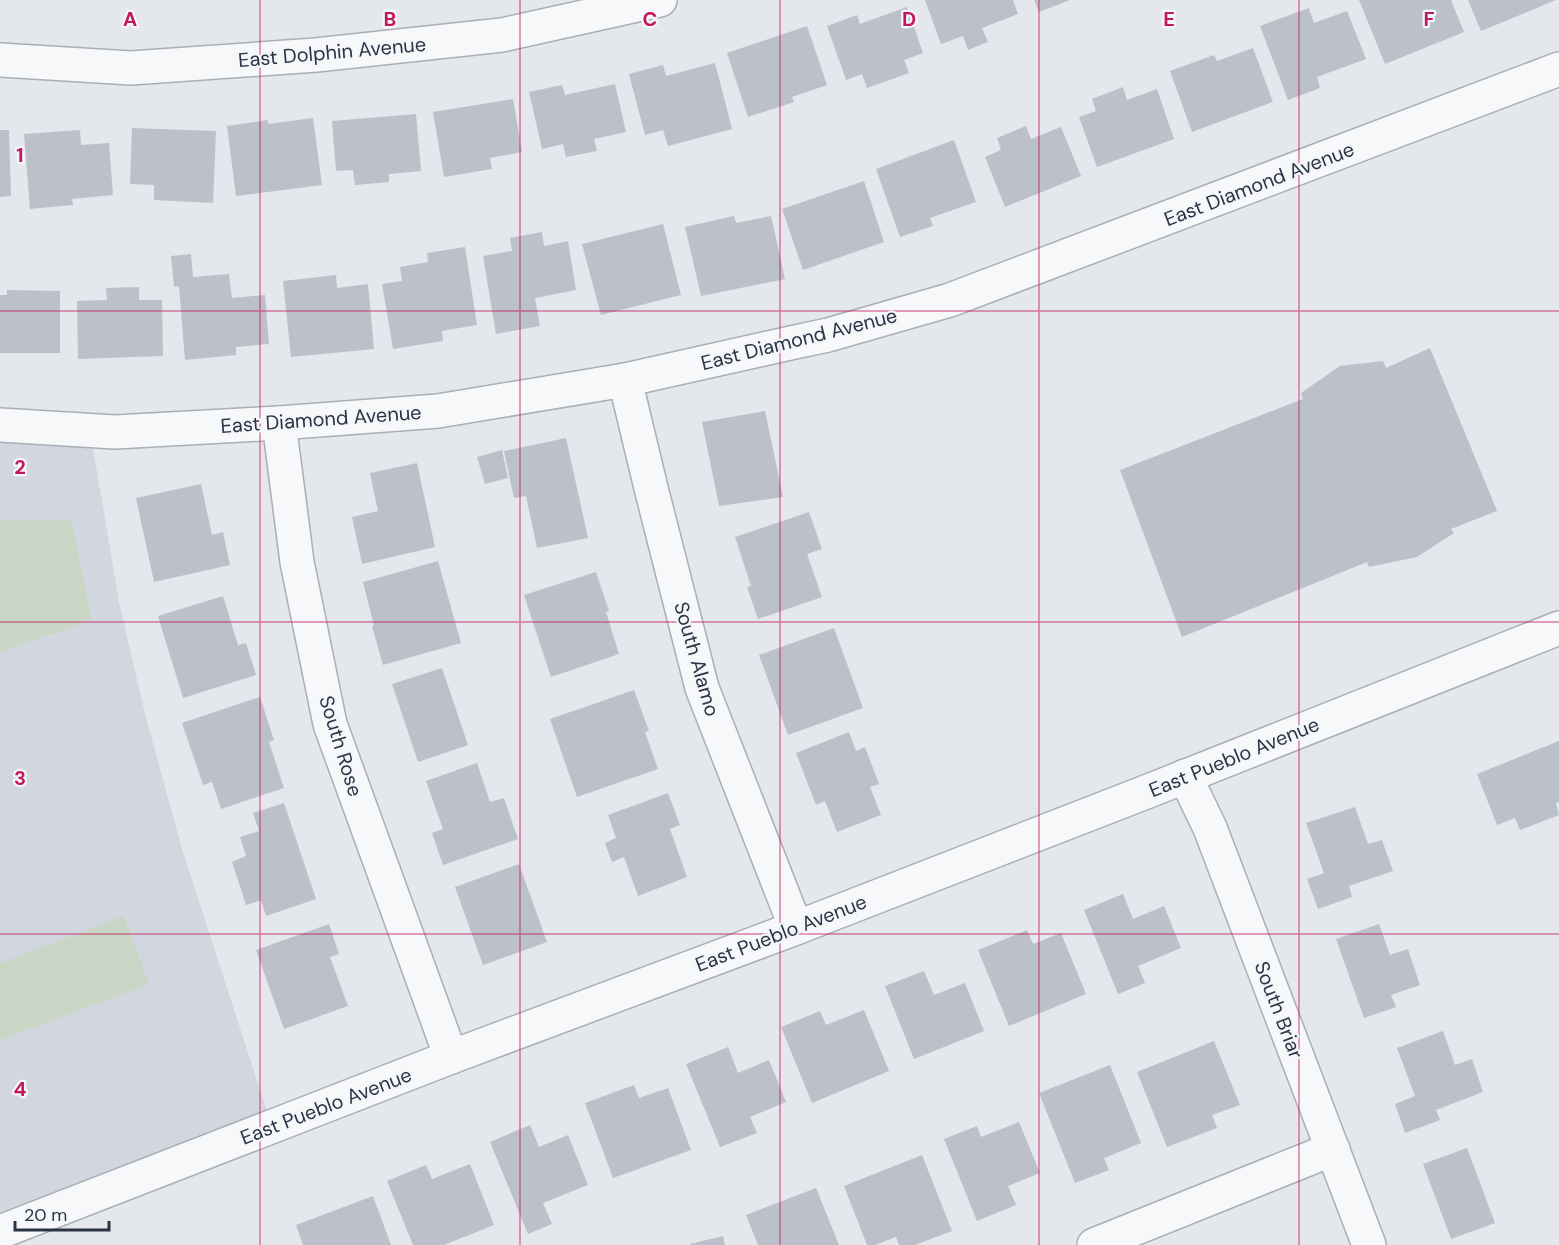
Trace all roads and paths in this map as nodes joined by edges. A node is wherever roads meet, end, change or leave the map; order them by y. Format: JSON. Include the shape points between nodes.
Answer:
{"nodes":[{"id":1,"x":660,"y":0,"type":"edge"},
{"id":2,"x":0,"y":60,"type":"edge"},
{"id":3,"x":1559,"y":69,"type":"edge"},
{"id":4,"x":625,"y":380,"type":"junction"},
{"id":5,"x":279,"y":423,"type":"junction"},
{"id":6,"x":0,"y":425,"type":"edge"},
{"id":7,"x":1559,"y":628,"type":"edge"},
{"id":8,"x":1185,"y":776,"type":"junction"},
{"id":9,"x":796,"y":928,"type":"junction"},
{"id":10,"x":451,"y":1058,"type":"junction"},
{"id":11,"x":1333,"y":1149,"type":"junction"},
{"id":12,"x":0,"y":1232,"type":"edge"},
{"id":13,"x":1094,"y":1245,"type":"edge"},
{"id":14,"x":1369,"y":1245,"type":"edge"}],
"edges":[{"from":1,"to":2,"type":"street","name":"East Dolphin Avenue","via":[[502,35],[316,55],[131,68]]},
{"from":3,"to":4,"type":"street","name":"East Diamond Avenue","via":[[950,300],[828,335]]},
{"from":4,"to":5,"type":"street","name":"East Diamond Avenue","via":[[438,411]]},
{"from":4,"to":9,"type":"street","name":"South Alamo","via":[[702,688]]},
{"from":5,"to":6,"type":"street","name":"East Diamond Avenue","via":[[115,432]]},
{"from":5,"to":10,"type":"street","name":"South Rose","via":[[297,562],[330,724]]},
{"from":7,"to":8,"type":"street","name":"East Pueblo Avenue"},
{"from":8,"to":9,"type":"street","name":"East Pueblo Avenue"},
{"from":8,"to":11,"type":"street","name":"South Briar","via":[[1210,828]]},
{"from":9,"to":10,"type":"street","name":"East Pueblo Avenue"},
{"from":10,"to":12,"type":"street","name":"East Pueblo Avenue"},
{"from":11,"to":13,"type":"street"},
{"from":11,"to":14,"type":"street","name":"South Briar"}]}
